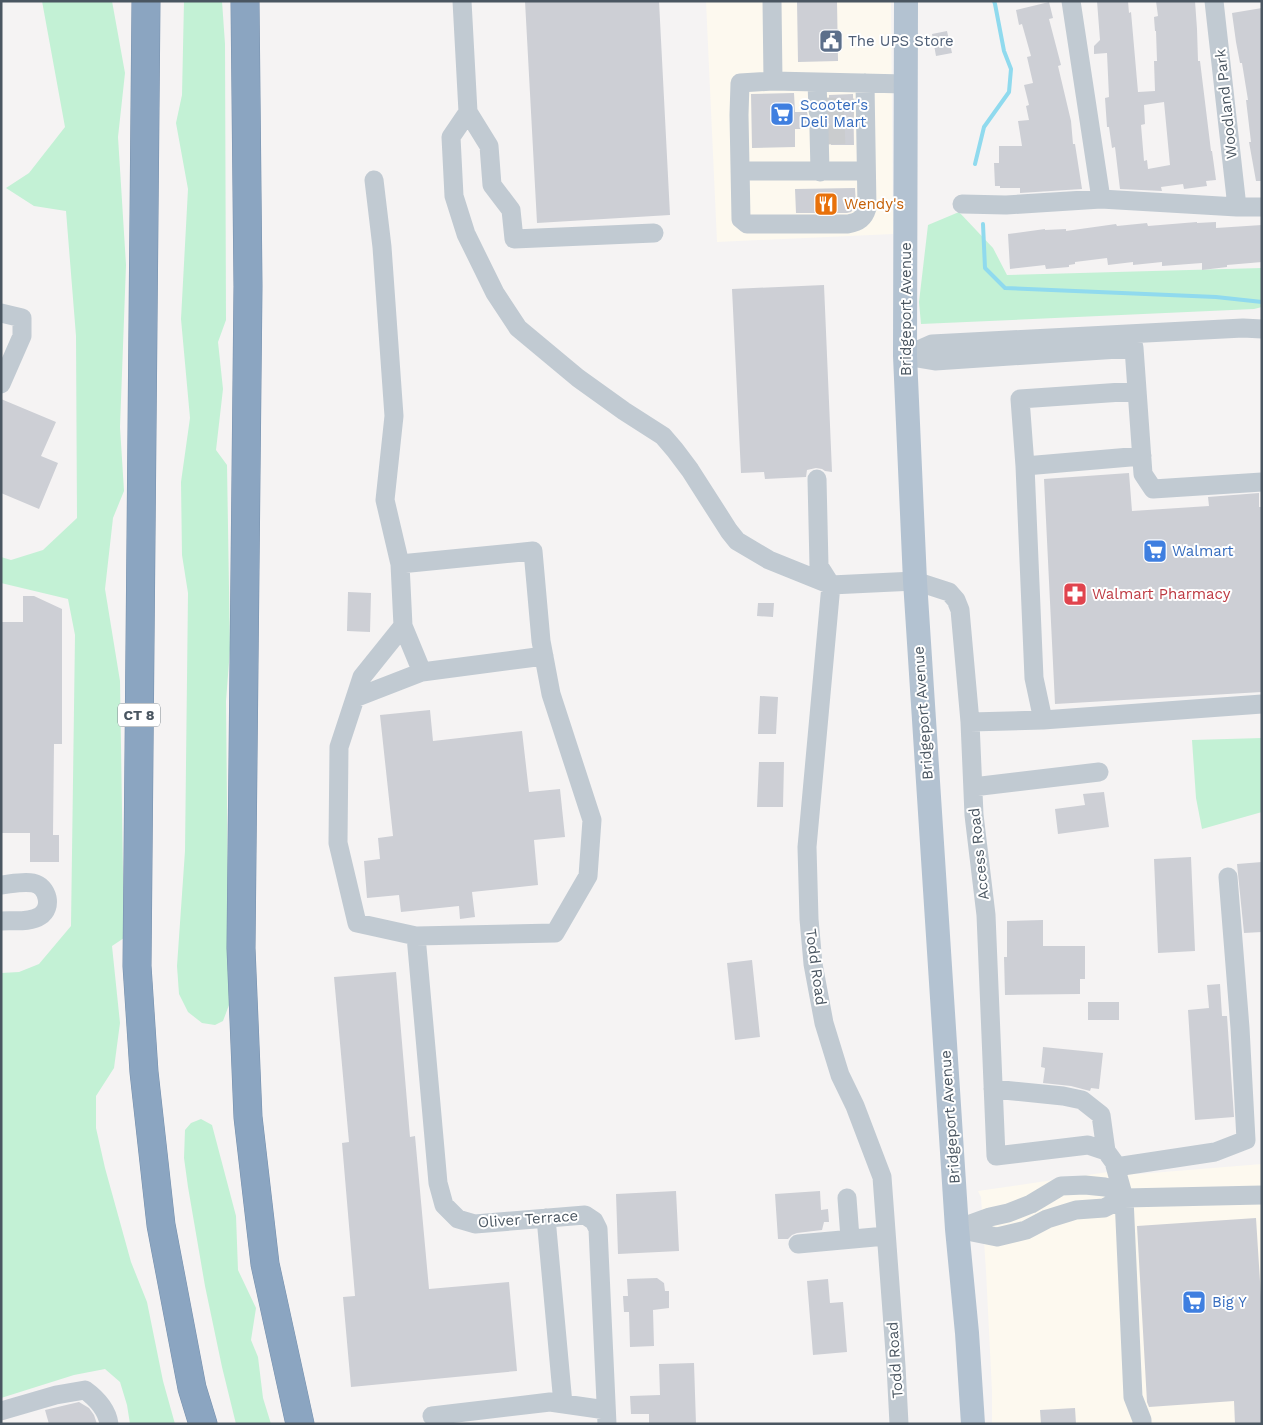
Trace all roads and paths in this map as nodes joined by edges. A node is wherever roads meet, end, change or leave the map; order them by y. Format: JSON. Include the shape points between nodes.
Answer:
{"nodes":[{"id":1,"x":146,"y":1,"type":"edge"},
{"id":2,"x":246,"y":1,"type":"edge"},
{"id":3,"x":462,"y":1,"type":"edge"},
{"id":4,"x":772,"y":1,"type":"edge"},
{"id":5,"x":906,"y":1,"type":"edge"},
{"id":6,"x":1071,"y":1,"type":"edge"},
{"id":7,"x":1214,"y":1,"type":"edge"},
{"id":8,"x":773,"y":81,"type":"junction"},
{"id":9,"x":810,"y":82,"type":"junction"},
{"id":10,"x":865,"y":83,"type":"junction"},
{"id":11,"x":906,"y":84,"type":"junction"},
{"id":12,"x":468,"y":112,"type":"junction"},
{"id":13,"x":740,"y":152,"type":"junction"},
{"id":14,"x":740,"y":171,"type":"junction"},
{"id":15,"x":866,"y":171,"type":"junction"},
{"id":16,"x":820,"y":172,"type":"junction"},
{"id":17,"x":374,"y":180,"type":"dead end"},
{"id":18,"x":1101,"y":199,"type":"junction"},
{"id":19,"x":962,"y":204,"type":"dead end"},
{"id":20,"x":1237,"y":206,"type":"junction"},
{"id":21,"x":1262,"y":207,"type":"edge"},
{"id":22,"x":654,"y":233,"type":"dead end"},
{"id":23,"x":1,"y":313,"type":"edge"},
{"id":24,"x":1262,"y":328,"type":"edge"},
{"id":25,"x":1132,"y":341,"type":"junction"},
{"id":26,"x":906,"y":356,"type":"junction"},
{"id":27,"x":1,"y":384,"type":"edge"},
{"id":28,"x":1137,"y":391,"type":"junction"},
{"id":29,"x":1142,"y":456,"type":"junction"},
{"id":30,"x":1025,"y":466,"type":"junction"},
{"id":31,"x":817,"y":479,"type":"dead end"},
{"id":32,"x":1262,"y":482,"type":"edge"},
{"id":33,"x":400,"y":564,"type":"junction"},
{"id":34,"x":914,"y":581,"type":"junction"},
{"id":35,"x":830,"y":585,"type":"junction"},
{"id":36,"x":403,"y":626,"type":"junction"},
{"id":37,"x":544,"y":656,"type":"junction"},
{"id":38,"x":422,"y":672,"type":"junction"},
{"id":39,"x":355,"y":698,"type":"junction"},
{"id":40,"x":1262,"y":704,"type":"edge"},
{"id":41,"x":1043,"y":720,"type":"junction"},
{"id":42,"x":970,"y":722,"type":"junction"},
{"id":43,"x":1098,"y":772,"type":"dead end"},
{"id":44,"x":973,"y":787,"type":"junction"},
{"id":45,"x":1228,"y":877,"type":"dead end"},
{"id":46,"x":1,"y":884,"type":"edge"},
{"id":47,"x":1,"y":921,"type":"edge"},
{"id":48,"x":416,"y":936,"type":"junction"},
{"id":49,"x":993,"y":1089,"type":"junction"},
{"id":50,"x":1111,"y":1159,"type":"junction"},
{"id":51,"x":1262,"y":1195,"type":"edge"},
{"id":52,"x":847,"y":1198,"type":"dead end"},
{"id":53,"x":1124,"y":1198,"type":"junction"},
{"id":54,"x":546,"y":1218,"type":"junction"},
{"id":55,"x":957,"y":1230,"type":"junction"},
{"id":56,"x":886,"y":1236,"type":"junction"},
{"id":57,"x":850,"y":1238,"type":"junction"},
{"id":58,"x":798,"y":1244,"type":"dead end"},
{"id":59,"x":563,"y":1404,"type":"junction"},
{"id":60,"x":1,"y":1411,"type":"edge"},
{"id":61,"x":432,"y":1416,"type":"dead end"},
{"id":62,"x":480,"y":1417,"type":"edge"},
{"id":63,"x":607,"y":1417,"type":"edge"},
{"id":64,"x":109,"y":1424,"type":"edge"},
{"id":65,"x":203,"y":1424,"type":"edge"},
{"id":66,"x":300,"y":1424,"type":"edge"},
{"id":67,"x":898,"y":1424,"type":"edge"},
{"id":68,"x":973,"y":1424,"type":"edge"},
{"id":69,"x":1142,"y":1424,"type":"edge"}],
"edges":[{"from":1,"to":65,"type":"highway","number":"CT 8","via":[[137,966],[144,1072],[161,1225],[192,1388]]},
{"from":2,"to":66,"type":"highway","via":[[248,286],[241,948],[248,1117],[265,1264]]},
{"from":3,"to":12,"type":"street"},
{"from":4,"to":8,"type":"street"},
{"from":5,"to":11,"type":"main road","name":"Bridgeport Avenue"},
{"from":6,"to":18,"type":"street"},
{"from":7,"to":20,"type":"street","name":"Woodland Park"},
{"from":8,"to":9,"type":"street"},
{"from":8,"to":13,"type":"street","via":[[740,83]]},
{"from":9,"to":10,"type":"street"},
{"from":9,"to":13,"type":"street","via":[[794,90],[750,91],[747,103],[748,144]]},
{"from":9,"to":16,"type":"street","via":[[821,121]]},
{"from":10,"to":11,"type":"street"},
{"from":10,"to":15,"type":"street","via":[[860,108],[860,134]]},
{"from":11,"to":26,"type":"main road","name":"Bridgeport Avenue"},
{"from":12,"to":22,"type":"street","via":[[489,146],[492,184],[511,210],[514,239]]},
{"from":12,"to":35,"type":"street","via":[[451,137],[454,196],[466,234],[495,293],[518,328],[578,378],[663,436],[737,541],[769,560]]},
{"from":13,"to":14,"type":"street"},
{"from":14,"to":15,"type":"street","via":[[741,219],[747,224],[854,223],[865,215],[867,208]]},
{"from":14,"to":16,"type":"street"},
{"from":15,"to":16,"type":"street"},
{"from":17,"to":33,"type":"street","via":[[394,416],[385,500]]},
{"from":18,"to":19,"type":"street","via":[[1006,205]]},
{"from":18,"to":20,"type":"street"},
{"from":20,"to":21,"type":"street"},
{"from":23,"to":27,"type":"street","via":[[22,318],[22,336]]},
{"from":24,"to":25,"type":"street"},
{"from":25,"to":26,"type":"street","via":[[934,362]]},
{"from":25,"to":28,"type":"street"},
{"from":26,"to":34,"type":"main road","name":"Bridgeport Avenue"},
{"from":28,"to":29,"type":"street"},
{"from":28,"to":30,"type":"street","via":[[1020,399]]},
{"from":29,"to":30,"type":"street"},
{"from":29,"to":32,"type":"street","via":[[1143,474],[1152,489]]},
{"from":30,"to":41,"type":"street","via":[[1034,678]]},
{"from":31,"to":35,"type":"street","via":[[819,566]]},
{"from":33,"to":36,"type":"street"},
{"from":33,"to":37,"type":"street","via":[[534,551]]},
{"from":34,"to":35,"type":"street"},
{"from":34,"to":42,"type":"street","name":"Access Road","via":[[949,592],[960,610]]},
{"from":34,"to":55,"type":"main road","name":"Bridgeport Avenue"},
{"from":35,"to":56,"type":"street","name":"Todd Road","via":[[807,847],[809,919],[824,1024],[840,1075],[882,1177]]},
{"from":36,"to":38,"type":"street"},
{"from":36,"to":39,"type":"street","via":[[362,677]]},
{"from":37,"to":38,"type":"street"},
{"from":37,"to":48,"type":"street","via":[[551,694],[592,820],[588,876],[556,933]]},
{"from":38,"to":39,"type":"street"},
{"from":39,"to":48,"type":"street","via":[[339,747],[338,843],[357,923]]},
{"from":40,"to":41,"type":"street"},
{"from":41,"to":42,"type":"street"},
{"from":42,"to":44,"type":"street","name":"Access Road"},
{"from":43,"to":44,"type":"street"},
{"from":44,"to":49,"type":"street","name":"Access Road","via":[[986,915]]},
{"from":45,"to":50,"type":"street","via":[[1246,1140],[1214,1152]]},
{"from":46,"to":47,"type":"street","via":[[33,883],[42,887],[48,907],[34,920]]},
{"from":48,"to":54,"type":"street","name":"Oliver Terrace","via":[[438,1183],[444,1205],[458,1219],[475,1224]]},
{"from":49,"to":50,"type":"street","via":[[1082,1100],[1101,1115]]},
{"from":49,"to":50,"type":"street","name":"Access Road","via":[[996,1156],[1088,1145]]},
{"from":50,"to":53,"type":"street"},
{"from":51,"to":53,"type":"street"},
{"from":52,"to":57,"type":"street"},
{"from":53,"to":55,"type":"street","via":[[1104,1208],[1076,1210],[1026,1230],[997,1237]]},
{"from":53,"to":55,"type":"street","via":[[1116,1190],[1105,1187],[1061,1186],[1031,1204]]},
{"from":53,"to":69,"type":"street","via":[[1133,1397]]},
{"from":54,"to":59,"type":"street"},
{"from":54,"to":63,"type":"street","name":"Oliver Terrace","via":[[585,1215],[594,1221],[598,1229]]},
{"from":55,"to":68,"type":"main road","name":"Bridgeport Avenue"},
{"from":56,"to":57,"type":"street"},
{"from":56,"to":67,"type":"street","name":"Todd Road"},
{"from":57,"to":58,"type":"street"},
{"from":59,"to":62,"type":"street","via":[[550,1402]]},
{"from":59,"to":63,"type":"street"},
{"from":60,"to":64,"type":"street","via":[[85,1390],[95,1398]]},
{"from":61,"to":62,"type":"street"}]}
